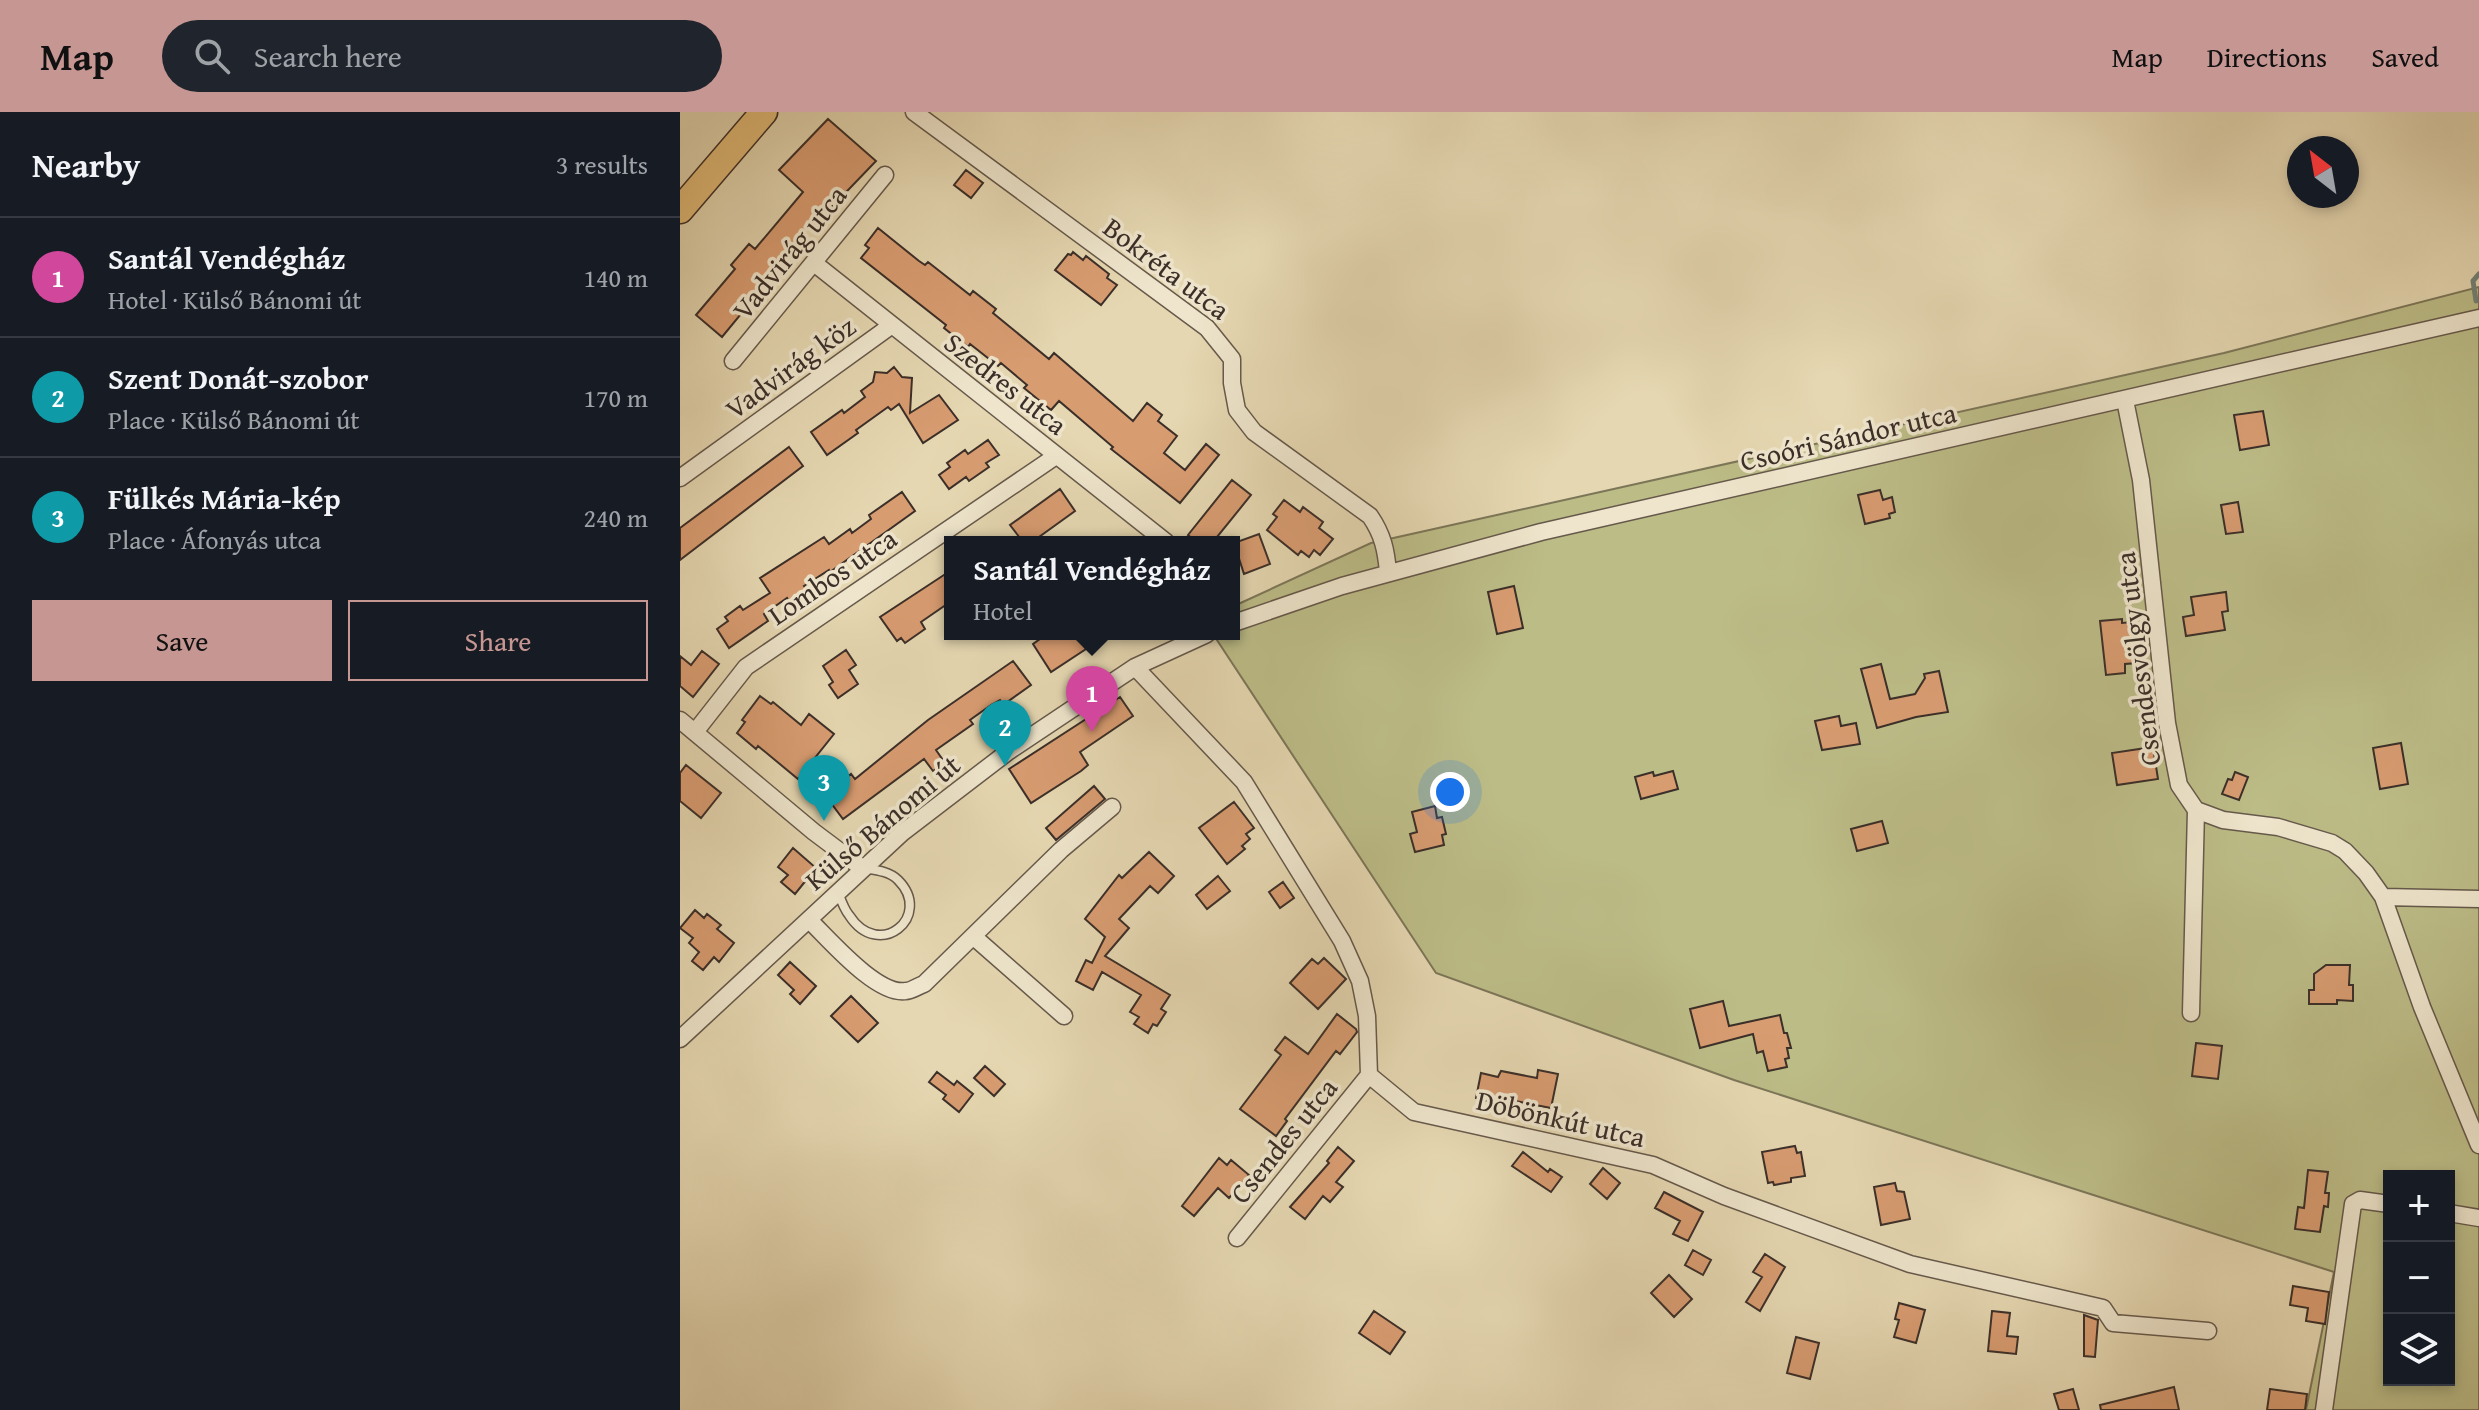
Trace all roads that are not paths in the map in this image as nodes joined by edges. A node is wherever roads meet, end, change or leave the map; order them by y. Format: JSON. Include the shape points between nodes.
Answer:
{"nodes":[{"id":1,"x":764,"y":112,"type":"edge"},
{"id":2,"x":914,"y":112,"type":"edge"},
{"id":3,"x":885,"y":175,"type":"dead end"},
{"id":4,"x":680,"y":210,"type":"edge"},
{"id":5,"x":814,"y":263,"type":"junction"},
{"id":6,"x":2479,"y":318,"type":"edge"},
{"id":7,"x":892,"y":325,"type":"junction"},
{"id":8,"x":733,"y":361,"type":"dead end"},
{"id":9,"x":2125,"y":400,"type":"junction"},
{"id":10,"x":1056,"y":456,"type":"junction"},
{"id":11,"x":680,"y":478,"type":"edge"},
{"id":12,"x":1158,"y":536,"type":"edge"},
{"id":13,"x":1388,"y":572,"type":"junction"},
{"id":14,"x":1240,"y":621,"type":"edge"},
{"id":15,"x":1194,"y":640,"type":"edge"},
{"id":16,"x":1135,"y":667,"type":"junction"},
{"id":17,"x":680,"y":720,"type":"edge"},
{"id":18,"x":695,"y":732,"type":"junction"},
{"id":19,"x":1112,"y":807,"type":"dead end"},
{"id":20,"x":2196,"y":810,"type":"junction"},
{"id":21,"x":862,"y":868,"type":"junction"},
{"id":22,"x":837,"y":892,"type":"junction"},
{"id":23,"x":2383,"y":897,"type":"junction"},
{"id":24,"x":2479,"y":899,"type":"edge"},
{"id":25,"x":809,"y":920,"type":"junction"},
{"id":26,"x":974,"y":937,"type":"junction"},
{"id":27,"x":2191,"y":1013,"type":"dead end"},
{"id":28,"x":1064,"y":1016,"type":"dead end"},
{"id":29,"x":680,"y":1039,"type":"edge"},
{"id":30,"x":1369,"y":1075,"type":"junction"},
{"id":31,"x":2479,"y":1145,"type":"edge"},
{"id":32,"x":2383,"y":1203,"type":"edge"},
{"id":33,"x":2455,"y":1214,"type":"edge"},
{"id":34,"x":2479,"y":1218,"type":"edge"},
{"id":35,"x":1237,"y":1238,"type":"dead end"},
{"id":36,"x":2208,"y":1331,"type":"dead end"},
{"id":37,"x":2324,"y":1410,"type":"edge"}],
"edges":[{"from":1,"to":4,"type":"main road"},
{"from":2,"to":13,"type":"street","name":"Bokréta utca","via":[[1207,328],[1232,359],[1233,396],[1244,422],[1370,516],[1386,547]]},
{"from":3,"to":5,"type":"street","name":"Vadvirág utca"},
{"from":5,"to":7,"type":"street","name":"Szedres utca"},
{"from":5,"to":8,"type":"street","name":"Vadvirág utca"},
{"from":6,"to":9,"type":"street","name":"Csoóri Sándor utca"},
{"from":7,"to":10,"type":"street","name":"Szedres utca"},
{"from":7,"to":11,"type":"street","name":"Vadvirág köz"},
{"from":9,"to":13,"type":"street","name":"Csoóri Sándor utca","via":[[1541,532]]},
{"from":9,"to":20,"type":"street","name":"Csendesvölgy utca","via":[[2141,480],[2174,767]]},
{"from":10,"to":12,"type":"street","name":"Szedres utca"},
{"from":10,"to":18,"type":"street","name":"Lombos utca","via":[[746,667]]},
{"from":13,"to":14,"type":"street","name":"Csoóri Sándor utca"},
{"from":15,"to":16,"type":"street"},
{"from":16,"to":21,"type":"street","name":"Külső Bánomi út","via":[[1009,751]]},
{"from":16,"to":30,"type":"street","via":[[1244,782],[1342,941],[1363,993]]},
{"from":17,"to":18,"type":"street"},
{"from":18,"to":21,"type":"street"},
{"from":19,"to":26,"type":"street"},
{"from":20,"to":23,"type":"street","via":[[2332,843],[2366,873]]},
{"from":20,"to":27,"type":"street"},
{"from":21,"to":22,"type":"street","name":"Külső Bánomi út"},
{"from":21,"to":22,"type":"lane","via":[[886,873],[906,891],[911,904],[898,930],[886,936],[862,929]]},
{"from":22,"to":25,"type":"street","name":"Külső Bánomi út"},
{"from":23,"to":24,"type":"street"},
{"from":23,"to":31,"type":"street"},
{"from":25,"to":26,"type":"street","via":[[873,980],[905,992],[924,984]]},
{"from":25,"to":29,"type":"street","name":"Külső Bánomi út"},
{"from":26,"to":28,"type":"street"},
{"from":30,"to":35,"type":"street","name":"Csendes utca"},
{"from":30,"to":36,"type":"street","name":"Döbönkút utca","via":[[1414,1112],[1653,1165],[1910,1264],[2103,1308],[2113,1323]]},
{"from":32,"to":37,"type":"street","via":[[2353,1204]]},
{"from":33,"to":34,"type":"street"}]}
